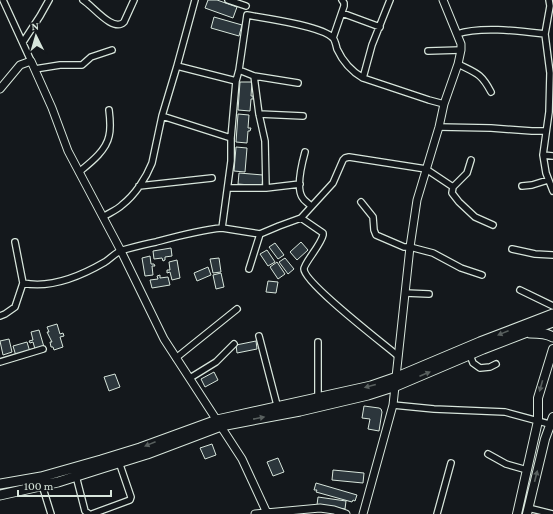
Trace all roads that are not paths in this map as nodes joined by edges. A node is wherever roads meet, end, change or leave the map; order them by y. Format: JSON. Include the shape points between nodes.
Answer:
{"nodes":[{"id":1,"x":3,"y":0,"type":"edge"},
{"id":2,"x":49,"y":0,"type":"edge"},
{"id":3,"x":83,"y":0,"type":"edge"},
{"id":4,"x":134,"y":0,"type":"edge"},
{"id":5,"x":195,"y":0,"type":"edge"},
{"id":6,"x":228,"y":0,"type":"edge"},
{"id":7,"x":342,"y":0,"type":"edge"},
{"id":8,"x":390,"y":0,"type":"edge"},
{"id":9,"x":443,"y":0,"type":"edge"},
{"id":10,"x":245,"y":3,"type":"edge"},
{"id":11,"x":551,"y":4,"type":"edge"},
{"id":12,"x":342,"y":13,"type":"junction"},
{"id":13,"x":247,"y":15,"type":"junction"},
{"id":14,"x":380,"y":27,"type":"junction"},
{"id":15,"x":457,"y":34,"type":"junction"},
{"id":16,"x":545,"y":34,"type":"junction"},
{"id":17,"x":333,"y":38,"type":"junction"},
{"id":18,"x":23,"y":42,"type":"junction"},
{"id":19,"x":112,"y":50,"type":"dead end"},
{"id":20,"x":461,"y":50,"type":"junction"},
{"id":21,"x":428,"y":51,"type":"dead end"},
{"id":22,"x":31,"y":61,"type":"junction"},
{"id":23,"x":458,"y":64,"type":"junction"},
{"id":24,"x":177,"y":66,"type":"junction"},
{"id":25,"x":35,"y":69,"type":"junction"},
{"id":26,"x":239,"y":70,"type":"junction"},
{"id":27,"x":254,"y":76,"type":"junction"},
{"id":28,"x":363,"y":78,"type":"junction"},
{"id":29,"x":236,"y":81,"type":"junction"},
{"id":30,"x":298,"y":83,"type":"dead end"},
{"id":31,"x":0,"y":89,"type":"edge"},
{"id":32,"x":490,"y":92,"type":"dead end"},
{"id":33,"x":444,"y":104,"type":"junction"},
{"id":34,"x":110,"y":110,"type":"dead end"},
{"id":35,"x":551,"y":112,"type":"edge"},
{"id":36,"x":259,"y":114,"type":"junction"},
{"id":37,"x":162,"y":116,"type":"junction"},
{"id":38,"x":303,"y":116,"type":"dead end"},
{"id":39,"x":439,"y":126,"type":"junction"},
{"id":40,"x":546,"y":131,"type":"junction"},
{"id":41,"x":231,"y":138,"type":"junction"},
{"id":42,"x":305,"y":152,"type":"dead end"},
{"id":43,"x":543,"y":155,"type":"junction"},
{"id":44,"x":553,"y":156,"type":"edge"},
{"id":45,"x":471,"y":160,"type":"dead end"},
{"id":46,"x":426,"y":169,"type":"junction"},
{"id":47,"x":79,"y":172,"type":"junction"},
{"id":48,"x":212,"y":178,"type":"dead end"},
{"id":49,"x":548,"y":180,"type":"junction"},
{"id":50,"x":300,"y":184,"type":"junction"},
{"id":51,"x":139,"y":186,"type":"junction"},
{"id":52,"x":453,"y":186,"type":"junction"},
{"id":53,"x":522,"y":186,"type":"dead end"},
{"id":54,"x":228,"y":188,"type":"junction"},
{"id":55,"x":266,"y":188,"type":"junction"},
{"id":56,"x":553,"y":191,"type":"edge"},
{"id":57,"x":361,"y":202,"type":"dead end"},
{"id":58,"x":311,"y":206,"type":"junction"},
{"id":59,"x":103,"y":217,"type":"junction"},
{"id":60,"x":301,"y":218,"type":"junction"},
{"id":61,"x":493,"y":225,"type":"dead end"},
{"id":62,"x":222,"y":228,"type":"junction"},
{"id":63,"x":260,"y":234,"type":"junction"},
{"id":64,"x":15,"y":242,"type":"dead end"},
{"id":65,"x":410,"y":247,"type":"junction"},
{"id":66,"x":512,"y":249,"type":"dead end"},
{"id":67,"x":121,"y":251,"type":"junction"},
{"id":68,"x":553,"y":255,"type":"edge"},
{"id":69,"x":249,"y":269,"type":"dead end"},
{"id":70,"x":482,"y":275,"type":"dead end"},
{"id":71,"x":23,"y":283,"type":"junction"},
{"id":72,"x":520,"y":290,"type":"dead end"},
{"id":73,"x":405,"y":293,"type":"junction"},
{"id":74,"x":429,"y":294,"type":"dead end"},
{"id":75,"x":553,"y":307,"type":"edge"},
{"id":76,"x":237,"y":309,"type":"dead end"},
{"id":77,"x":553,"y":314,"type":"edge"},
{"id":78,"x":0,"y":316,"type":"edge"},
{"id":79,"x":553,"y":322,"type":"edge"},
{"id":80,"x":525,"y":329,"type":"junction"},
{"id":81,"x":259,"y":336,"type":"dead end"},
{"id":82,"x":553,"y":337,"type":"edge"},
{"id":83,"x":318,"y":342,"type":"dead end"},
{"id":84,"x":234,"y":344,"type":"dead end"},
{"id":85,"x":43,"y":349,"type":"dead end"},
{"id":86,"x":553,"y":349,"type":"edge"},
{"id":87,"x":470,"y":355,"type":"junction"},
{"id":88,"x":398,"y":356,"type":"junction"},
{"id":89,"x":176,"y":358,"type":"junction"},
{"id":90,"x":0,"y":362,"type":"edge"},
{"id":91,"x":496,"y":364,"type":"dead end"},
{"id":92,"x":397,"y":377,"type":"junction"},
{"id":93,"x":190,"y":378,"type":"junction"},
{"id":94,"x":396,"y":386,"type":"junction"},
{"id":95,"x":318,"y":398,"type":"junction"},
{"id":96,"x":393,"y":405,"type":"junction"},
{"id":97,"x":277,"y":406,"type":"junction"},
{"id":98,"x":538,"y":421,"type":"junction"},
{"id":99,"x":552,"y":422,"type":"edge"},
{"id":100,"x":219,"y":423,"type":"junction"},
{"id":101,"x":488,"y":454,"type":"dead end"},
{"id":102,"x":119,"y":462,"type":"junction"},
{"id":103,"x":451,"y":463,"type":"dead end"},
{"id":104,"x":526,"y":470,"type":"junction"},
{"id":105,"x":76,"y":476,"type":"junction"},
{"id":106,"x":1,"y":484,"type":"edge"},
{"id":107,"x":42,"y":485,"type":"junction"},
{"id":108,"x":12,"y":492,"type":"junction"},
{"id":109,"x":0,"y":495,"type":"edge"},
{"id":110,"x":0,"y":499,"type":"edge"},
{"id":111,"x":528,"y":511,"type":"edge"},
{"id":112,"x":267,"y":513,"type":"edge"},
{"id":113,"x":51,"y":514,"type":"edge"},
{"id":114,"x":90,"y":514,"type":"edge"},
{"id":115,"x":254,"y":514,"type":"edge"},
{"id":116,"x":346,"y":514,"type":"edge"},
{"id":117,"x":363,"y":514,"type":"edge"},
{"id":118,"x":437,"y":514,"type":"edge"},
{"id":119,"x":517,"y":514,"type":"edge"},
{"id":120,"x":553,"y":514,"type":"edge"}],
"edges":[{"from":1,"to":18,"type":"street"},
{"from":2,"to":18,"type":"street"},
{"from":3,"to":4,"type":"street","via":[[101,16],[118,25],[124,22]]},
{"from":5,"to":24,"type":"street"},
{"from":6,"to":10,"type":"street"},
{"from":7,"to":12,"type":"street"},
{"from":8,"to":14,"type":"street"},
{"from":9,"to":15,"type":"street"},
{"from":10,"to":13,"type":"street"},
{"from":11,"to":16,"type":"street"},
{"from":12,"to":14,"type":"street"},
{"from":12,"to":17,"type":"street"},
{"from":13,"to":17,"type":"street","via":[[316,30]]},
{"from":13,"to":26,"type":"street"},
{"from":14,"to":28,"type":"street"},
{"from":15,"to":16,"type":"street","via":[[471,30]]},
{"from":15,"to":20,"type":"street"},
{"from":16,"to":35,"type":"street"},
{"from":17,"to":28,"type":"street","via":[[346,64]]},
{"from":18,"to":22,"type":"street"},
{"from":19,"to":25,"type":"street","via":[[90,57],[82,65]]},
{"from":20,"to":21,"type":"street"},
{"from":20,"to":23,"type":"street"},
{"from":22,"to":25,"type":"street"},
{"from":22,"to":31,"type":"street","via":[[20,65]]},
{"from":23,"to":32,"type":"street","via":[[485,80]]},
{"from":23,"to":33,"type":"street"},
{"from":24,"to":29,"type":"street"},
{"from":24,"to":37,"type":"street"},
{"from":25,"to":47,"type":"street"},
{"from":26,"to":27,"type":"street"},
{"from":26,"to":29,"type":"street"},
{"from":27,"to":30,"type":"street"},
{"from":27,"to":36,"type":"street"},
{"from":28,"to":33,"type":"street"},
{"from":29,"to":41,"type":"street"},
{"from":33,"to":39,"type":"street"},
{"from":34,"to":47,"type":"street","via":[[107,142],[92,162]]},
{"from":35,"to":40,"type":"street"},
{"from":36,"to":38,"type":"street"},
{"from":36,"to":55,"type":"street","via":[[265,141]]},
{"from":37,"to":41,"type":"street"},
{"from":37,"to":51,"type":"street","via":[[152,163]]},
{"from":39,"to":40,"type":"street"},
{"from":39,"to":46,"type":"street"},
{"from":40,"to":43,"type":"street"},
{"from":41,"to":54,"type":"street"},
{"from":42,"to":50,"type":"street"},
{"from":43,"to":44,"type":"street"},
{"from":43,"to":49,"type":"street"},
{"from":45,"to":52,"type":"street","via":[[467,173]]},
{"from":46,"to":52,"type":"street"},
{"from":46,"to":58,"type":"street","via":[[345,158],[333,183]]},
{"from":46,"to":65,"type":"street","via":[[417,200]]},
{"from":47,"to":59,"type":"street"},
{"from":48,"to":51,"type":"street"},
{"from":49,"to":53,"type":"street"},
{"from":49,"to":56,"type":"street"},
{"from":50,"to":55,"type":"street"},
{"from":50,"to":58,"type":"street","via":[[303,199]]},
{"from":51,"to":59,"type":"street","via":[[122,206]]},
{"from":52,"to":61,"type":"street","via":[[454,198],[462,206],[475,218]]},
{"from":54,"to":55,"type":"street"},
{"from":54,"to":62,"type":"street"},
{"from":57,"to":65,"type":"street","via":[[373,217],[376,235]]},
{"from":58,"to":60,"type":"street"},
{"from":59,"to":67,"type":"street"},
{"from":60,"to":63,"type":"street"},
{"from":60,"to":88,"type":"street","via":[[323,235],[305,266],[305,274],[340,309]]},
{"from":62,"to":63,"type":"street"},
{"from":62,"to":67,"type":"street","via":[[186,234]]},
{"from":63,"to":69,"type":"street"},
{"from":64,"to":71,"type":"street"},
{"from":65,"to":70,"type":"street","via":[[434,252],[461,268]]},
{"from":65,"to":73,"type":"street"},
{"from":66,"to":68,"type":"street"},
{"from":67,"to":71,"type":"street","via":[[81,275],[37,285]]},
{"from":67,"to":89,"type":"street"},
{"from":71,"to":78,"type":"street","via":[[15,307]]},
{"from":72,"to":75,"type":"street"},
{"from":73,"to":74,"type":"street"},
{"from":73,"to":88,"type":"street"},
{"from":75,"to":80,"type":"main road","via":[[532,317]]},
{"from":76,"to":89,"type":"street"},
{"from":77,"to":80,"type":"main road"},
{"from":79,"to":80,"type":"main road"},
{"from":80,"to":82,"type":"main road"},
{"from":80,"to":87,"type":"main road"},
{"from":80,"to":92,"type":"main road","one_way":true},
{"from":81,"to":97,"type":"street"},
{"from":83,"to":95,"type":"street"},
{"from":84,"to":93,"type":"street","via":[[216,362]]},
{"from":85,"to":90,"type":"street"},
{"from":86,"to":98,"type":"main road","one_way":true,"via":[[538,398]]},
{"from":87,"to":91,"type":"street","via":[[473,363],[480,368]]},
{"from":94,"to":87,"type":"main road","one_way":true},
{"from":88,"to":92,"type":"street"},
{"from":89,"to":93,"type":"street"},
{"from":92,"to":94,"type":"street"},
{"from":92,"to":95,"type":"main road","one_way":true,"via":[[371,386]]},
{"from":93,"to":100,"type":"street"},
{"from":94,"to":96,"type":"street"},
{"from":100,"to":94,"type":"main road","one_way":true,"via":[[368,396]]},
{"from":95,"to":97,"type":"main road"},
{"from":96,"to":98,"type":"street","via":[[505,412]]},
{"from":96,"to":117,"type":"street"},
{"from":97,"to":100,"type":"main road"},
{"from":98,"to":99,"type":"street"},
{"from":98,"to":104,"type":"main road"},
{"from":111,"to":99,"type":"main road","one_way":true,"via":[[545,439]]},
{"from":100,"to":102,"type":"main road","via":[[147,454]]},
{"from":100,"to":106,"type":"main road","one_way":true,"via":[[102,460],[41,477]]},
{"from":100,"to":112,"type":"street","via":[[242,459]]},
{"from":101,"to":104,"type":"street","via":[[506,464]]},
{"from":102,"to":105,"type":"main road"},
{"from":102,"to":114,"type":"street","via":[[130,500]]},
{"from":103,"to":118,"type":"street"},
{"from":104,"to":119,"type":"main road"},
{"from":105,"to":107,"type":"main road"},
{"from":105,"to":114,"type":"street","via":[[85,511]]},
{"from":107,"to":108,"type":"main road"},
{"from":107,"to":113,"type":"street"},
{"from":108,"to":109,"type":"main road"},
{"from":108,"to":110,"type":"main road"},
{"from":111,"to":120,"type":"street"},
{"from":112,"to":115,"type":"street"},
{"from":112,"to":116,"type":"street","via":[[320,508]]}]}
